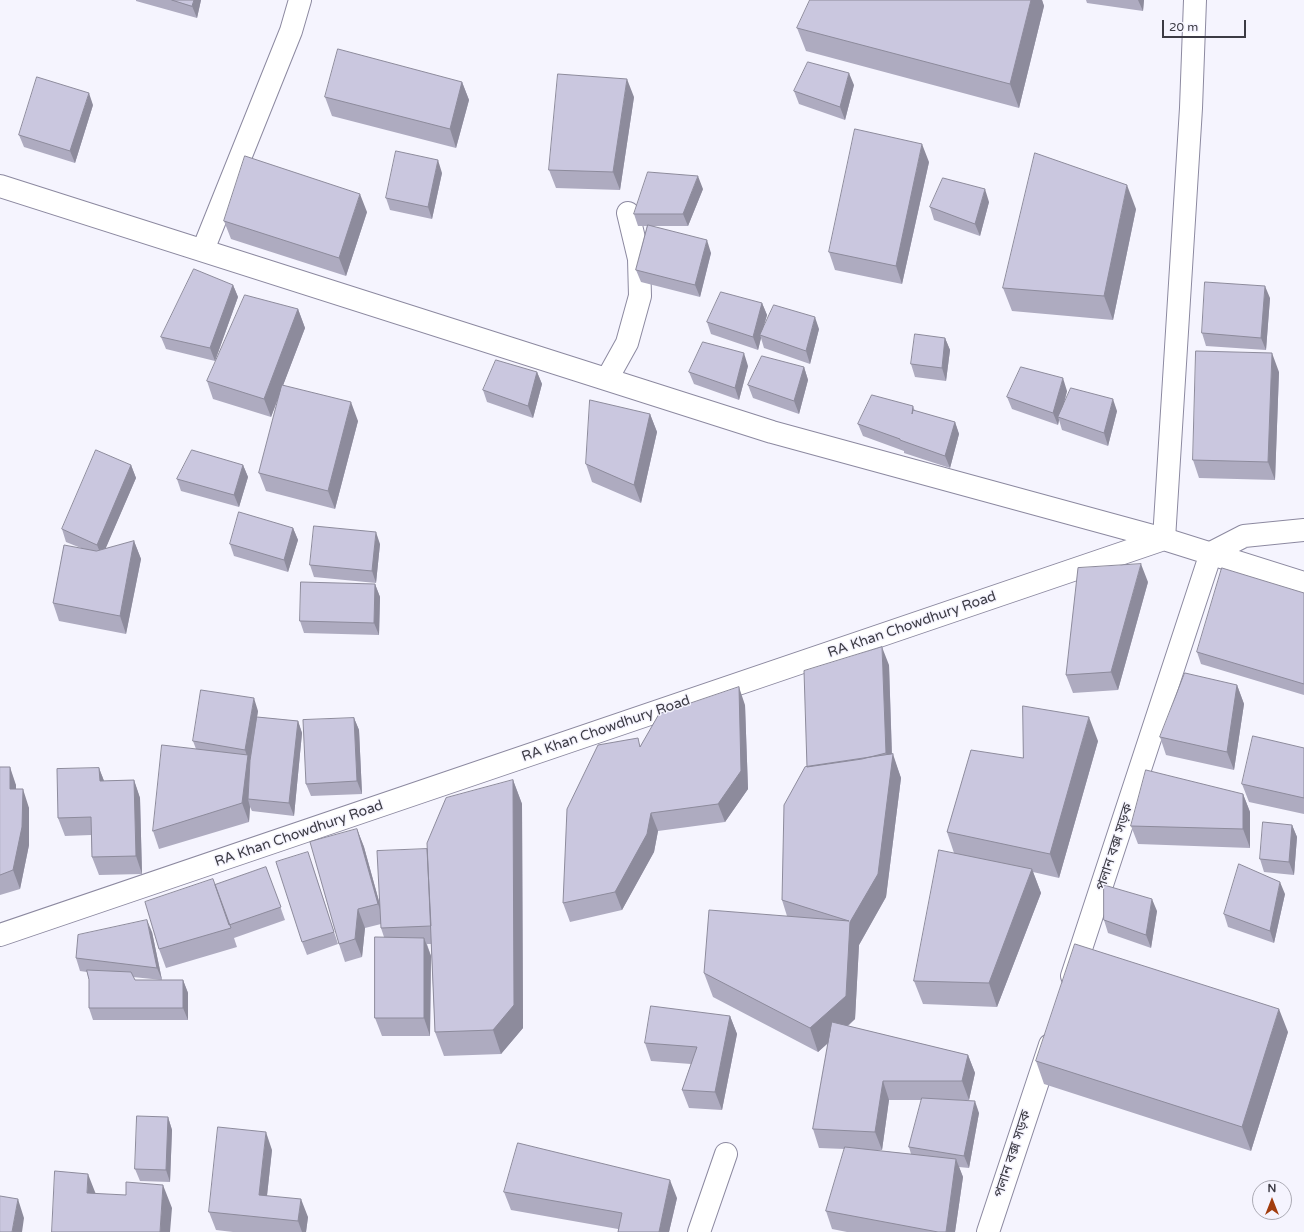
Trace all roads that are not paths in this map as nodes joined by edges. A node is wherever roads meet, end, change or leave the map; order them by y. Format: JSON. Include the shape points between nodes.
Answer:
{"nodes":[{"id":1,"x":300,"y":0,"type":"edge"},
{"id":2,"x":1195,"y":0,"type":"edge"},
{"id":3,"x":0,"y":186,"type":"edge"},
{"id":4,"x":628,"y":213,"type":"dead end"},
{"id":5,"x":203,"y":250,"type":"junction"},
{"id":6,"x":607,"y":379,"type":"junction"},
{"id":7,"x":1304,"y":530,"type":"edge"},
{"id":8,"x":1164,"y":539,"type":"junction"},
{"id":9,"x":1212,"y":554,"type":"junction"},
{"id":10,"x":1304,"y":582,"type":"edge"},
{"id":11,"x":0,"y":935,"type":"edge"},
{"id":12,"x":1065,"y":998,"type":"edge"},
{"id":13,"x":1055,"y":1028,"type":"edge"},
{"id":14,"x":726,"y":1154,"type":"dead end"},
{"id":15,"x":699,"y":1232,"type":"edge"},
{"id":16,"x":988,"y":1232,"type":"edge"}],
"edges":[{"from":1,"to":5,"type":"street","via":[[291,32]]},
{"from":2,"to":8,"type":"street","via":[[1191,108]]},
{"from":3,"to":5,"type":"street"},
{"from":4,"to":6,"type":"street","via":[[639,259],[640,296],[627,343]]},
{"from":5,"to":6,"type":"street"},
{"from":6,"to":8,"type":"street","via":[[772,432]]},
{"from":7,"to":9,"type":"street","via":[[1244,536]]},
{"from":8,"to":9,"type":"street"},
{"from":8,"to":11,"type":"street","name":"RA Khan Chowdhury Road"},
{"from":9,"to":10,"type":"street"},
{"from":9,"to":12,"type":"street","name":"পলান বক্স সড়ক"},
{"from":13,"to":16,"type":"street","name":"পলান বক্স সড়ক"},
{"from":14,"to":15,"type":"street"}]}
